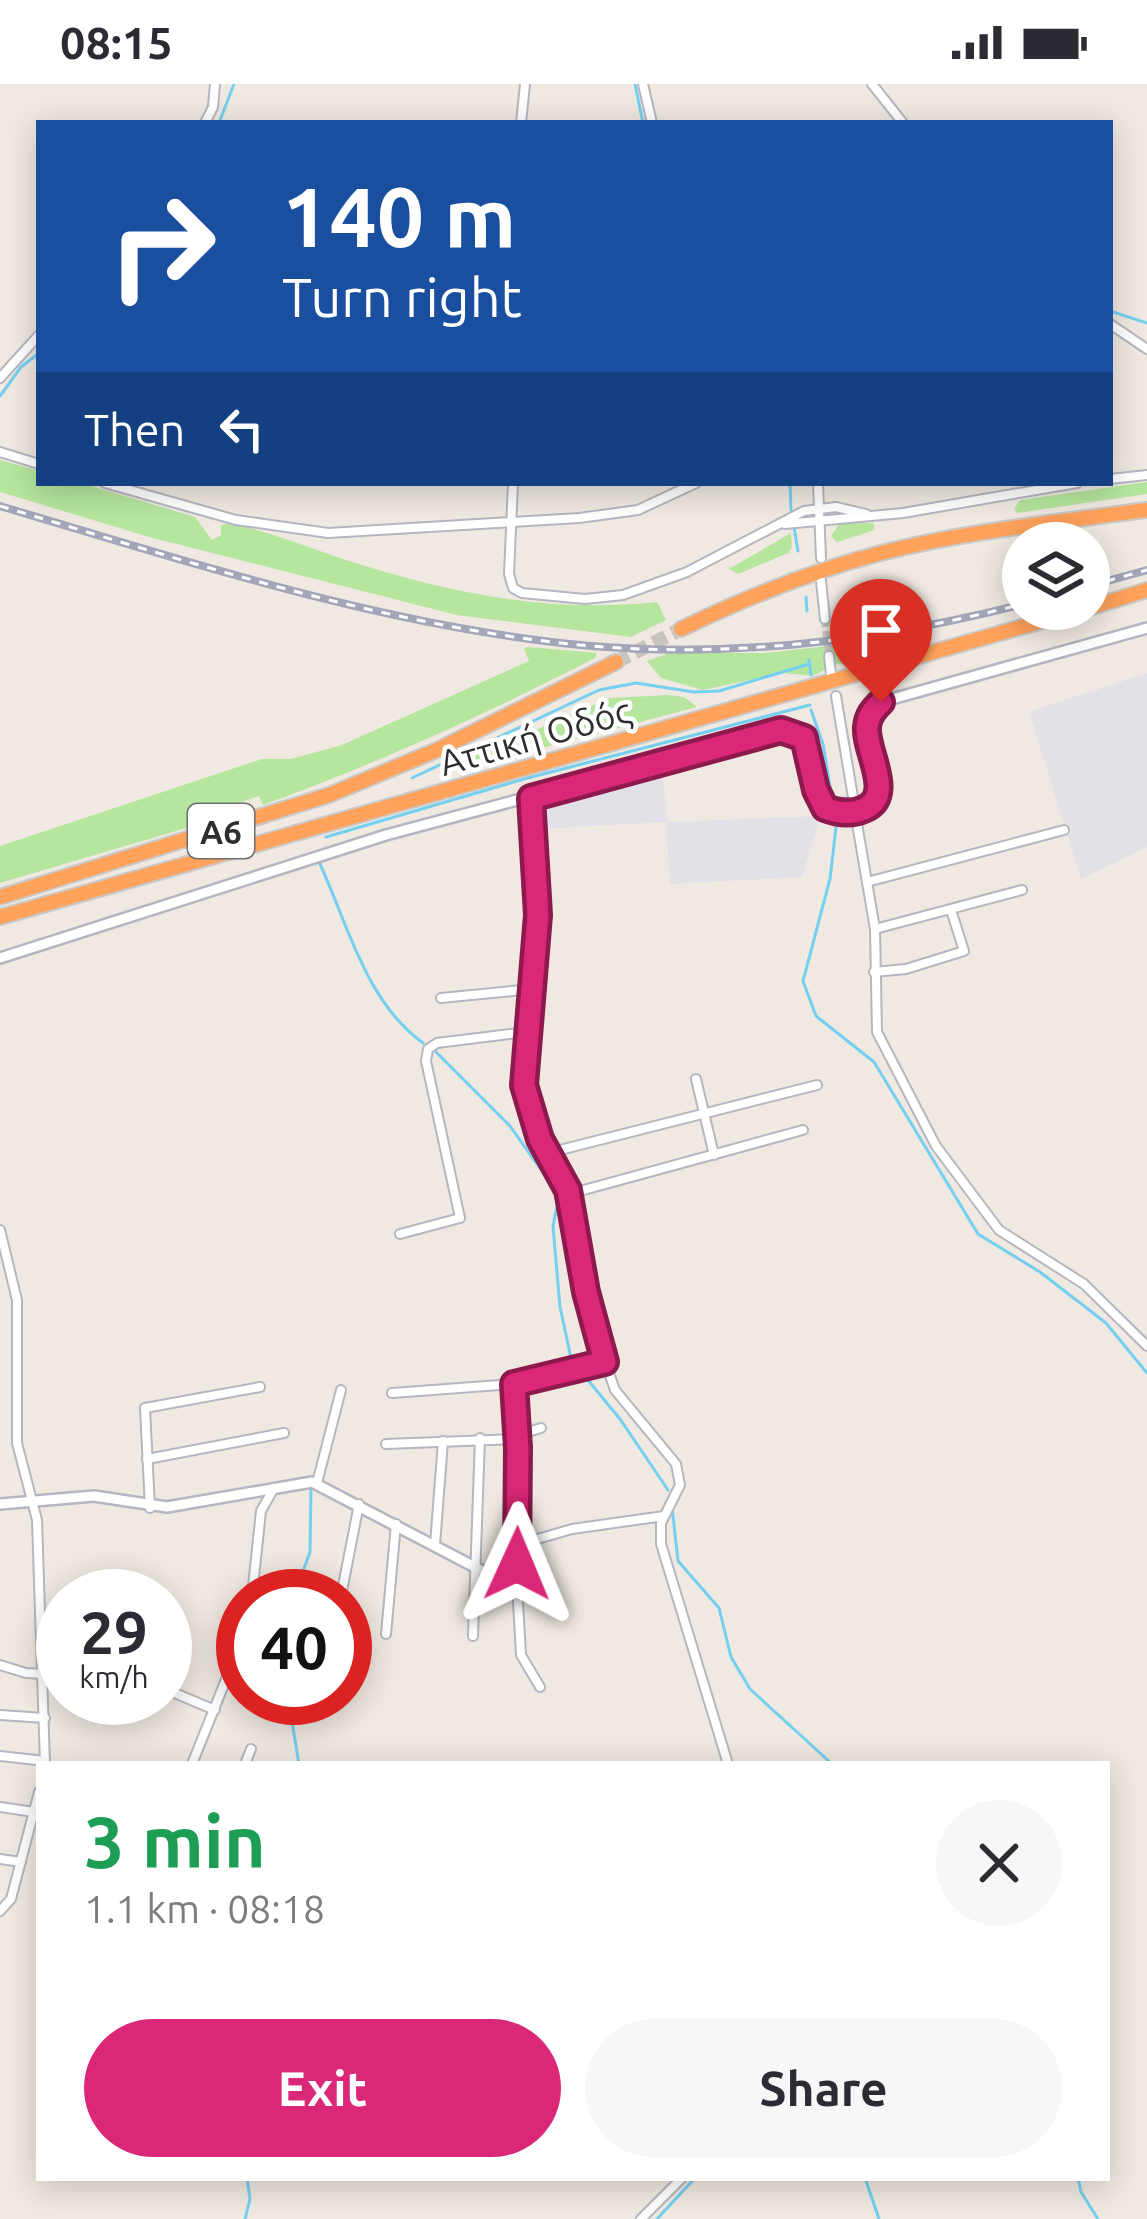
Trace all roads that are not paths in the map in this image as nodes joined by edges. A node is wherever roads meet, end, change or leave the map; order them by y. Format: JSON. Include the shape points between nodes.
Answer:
{"nodes":[{"id":1,"x":215,"y":84,"type":"edge"},
{"id":2,"x":525,"y":84,"type":"edge"},
{"id":3,"x":643,"y":84,"type":"edge"},
{"id":4,"x":872,"y":84,"type":"edge"},
{"id":5,"x":206,"y":120,"type":"edge"},
{"id":6,"x":521,"y":120,"type":"edge"},
{"id":7,"x":651,"y":120,"type":"edge"},
{"id":8,"x":900,"y":120,"type":"edge"},
{"id":9,"x":1113,"y":326,"type":"edge"},
{"id":10,"x":36,"y":338,"type":"edge"},
{"id":11,"x":1147,"y":349,"type":"edge"},
{"id":12,"x":0,"y":378,"type":"edge"},
{"id":13,"x":0,"y":452,"type":"edge"},
{"id":14,"x":36,"y":463,"type":"edge"},
{"id":15,"x":1147,"y":475,"type":"edge"},
{"id":16,"x":1113,"y":479,"type":"edge"},
{"id":17,"x":116,"y":486,"type":"edge"},
{"id":18,"x":513,"y":486,"type":"edge"},
{"id":19,"x":690,"y":486,"type":"edge"},
{"id":20,"x":818,"y":486,"type":"edge"},
{"id":21,"x":1060,"y":486,"type":"edge"},
{"id":22,"x":1147,"y":510,"type":"edge"},
{"id":23,"x":820,"y":513,"type":"junction"},
{"id":24,"x":513,"y":524,"type":"junction"},
{"id":25,"x":821,"y":558,"type":"dead end"},
{"id":26,"x":821,"y":581,"type":"dead end"},
{"id":27,"x":1147,"y":590,"type":"edge"},
{"id":28,"x":1110,"y":601,"type":"edge"},
{"id":29,"x":825,"y":619,"type":"tunnel mouth"},
{"id":30,"x":1147,"y":628,"type":"edge"},
{"id":31,"x":681,"y":629,"type":"tunnel mouth"},
{"id":32,"x":1014,"y":630,"type":"edge"},
{"id":33,"x":829,"y":656,"type":"tunnel mouth"},
{"id":34,"x":616,"y":662,"type":"tunnel mouth"},
{"id":35,"x":831,"y":674,"type":"dead end"},
{"id":36,"x":836,"y":696,"type":"dead end"},
{"id":37,"x":531,"y":798,"type":"junction"},
{"id":38,"x":854,"y":808,"type":"junction"},
{"id":39,"x":1064,"y":830,"type":"dead end"},
{"id":40,"x":867,"y":882,"type":"junction"},
{"id":41,"x":1022,"y":890,"type":"dead end"},
{"id":42,"x":0,"y":897,"type":"edge"},
{"id":43,"x":952,"y":910,"type":"junction"},
{"id":44,"x":0,"y":917,"type":"edge"},
{"id":45,"x":875,"y":928,"type":"junction"},
{"id":46,"x":0,"y":958,"type":"edge"},
{"id":47,"x":874,"y":972,"type":"junction"},
{"id":48,"x":532,"y":989,"type":"junction"},
{"id":49,"x":441,"y":998,"type":"dead end"},
{"id":50,"x":527,"y":1032,"type":"junction"},
{"id":51,"x":696,"y":1079,"type":"dead end"},
{"id":52,"x":817,"y":1085,"type":"dead end"},
{"id":53,"x":704,"y":1112,"type":"junction"},
{"id":54,"x":803,"y":1130,"type":"dead end"},
{"id":55,"x":548,"y":1153,"type":"junction"},
{"id":56,"x":714,"y":1155,"type":"junction"},
{"id":57,"x":568,"y":1195,"type":"junction"},
{"id":58,"x":0,"y":1230,"type":"edge"},
{"id":59,"x":400,"y":1234,"type":"dead end"},
{"id":60,"x":1147,"y":1346,"type":"edge"},
{"id":61,"x":605,"y":1362,"type":"junction"},
{"id":62,"x":514,"y":1384,"type":"junction"},
{"id":63,"x":260,"y":1388,"type":"dead end"},
{"id":64,"x":341,"y":1390,"type":"dead end"},
{"id":65,"x":392,"y":1393,"type":"dead end"},
{"id":66,"x":541,"y":1428,"type":"dead end"},
{"id":67,"x":284,"y":1433,"type":"dead end"},
{"id":68,"x":518,"y":1437,"type":"junction"},
{"id":69,"x":480,"y":1438,"type":"junction"},
{"id":70,"x":443,"y":1441,"type":"junction"},
{"id":71,"x":386,"y":1444,"type":"dead end"},
{"id":72,"x":147,"y":1459,"type":"junction"},
{"id":73,"x":317,"y":1483,"type":"junction"},
{"id":74,"x":274,"y":1487,"type":"junction"},
{"id":75,"x":33,"y":1502,"type":"junction"},
{"id":76,"x":0,"y":1504,"type":"edge"},
{"id":77,"x":358,"y":1504,"type":"junction"},
{"id":78,"x":151,"y":1508,"type":"junction"},
{"id":79,"x":664,"y":1516,"type":"junction"},
{"id":80,"x":396,"y":1524,"type":"junction"},
{"id":81,"x":435,"y":1545,"type":"junction"},
{"id":82,"x":517,"y":1545,"type":"junction"},
{"id":83,"x":476,"y":1567,"type":"junction"},
{"id":84,"x":40,"y":1569,"type":"edge"},
{"id":85,"x":255,"y":1569,"type":"edge"},
{"id":86,"x":346,"y":1569,"type":"edge"},
{"id":87,"x":514,"y":1581,"type":"junction"},
{"id":88,"x":551,"y":1602,"type":"dead end"},
{"id":89,"x":386,"y":1634,"type":"dead end"},
{"id":90,"x":473,"y":1636,"type":"dead end"},
{"id":91,"x":0,"y":1665,"type":"edge"},
{"id":92,"x":36,"y":1668,"type":"edge"},
{"id":93,"x":28,"y":1674,"type":"junction"},
{"id":94,"x":36,"y":1675,"type":"edge"},
{"id":95,"x":540,"y":1687,"type":"dead end"},
{"id":96,"x":192,"y":1701,"type":"edge"},
{"id":97,"x":216,"y":1704,"type":"edge"},
{"id":98,"x":214,"y":1710,"type":"junction"},
{"id":99,"x":0,"y":1715,"type":"edge"},
{"id":100,"x":36,"y":1717,"type":"edge"},
{"id":101,"x":45,"y":1725,"type":"edge"},
{"id":102,"x":251,"y":1749,"type":"dead end"},
{"id":103,"x":0,"y":1756,"type":"edge"},
{"id":104,"x":38,"y":1761,"type":"edge"},
{"id":105,"x":45,"y":1761,"type":"edge"},
{"id":106,"x":193,"y":1761,"type":"edge"},
{"id":107,"x":245,"y":1761,"type":"edge"},
{"id":108,"x":727,"y":1761,"type":"edge"},
{"id":109,"x":36,"y":1804,"type":"edge"},
{"id":110,"x":0,"y":1808,"type":"edge"},
{"id":111,"x":34,"y":1812,"type":"junction"},
{"id":112,"x":0,"y":1859,"type":"edge"},
{"id":113,"x":21,"y":1862,"type":"junction"},
{"id":114,"x":0,"y":1911,"type":"edge"},
{"id":115,"x":679,"y":2181,"type":"edge"},
{"id":116,"x":641,"y":2219,"type":"edge"}],
"edges":[{"from":1,"to":5,"type":"street"},
{"from":2,"to":6,"type":"street"},
{"from":3,"to":7,"type":"street"},
{"from":4,"to":8,"type":"street"},
{"from":9,"to":11,"type":"street"},
{"from":10,"to":12,"type":"street"},
{"from":13,"to":14,"type":"street"},
{"from":15,"to":16,"type":"street"},
{"from":17,"to":24,"type":"street","via":[[294,530]]},
{"from":18,"to":24,"type":"street"},
{"from":19,"to":24,"type":"street","via":[[638,510]]},
{"from":20,"to":23,"type":"street"},
{"from":21,"to":23,"type":"street","via":[[903,513]]},
{"from":22,"to":31,"type":"highway","via":[[879,554]]},
{"from":23,"to":24,"type":"street","via":[[651,588],[585,599],[513,588]]},
{"from":23,"to":25,"type":"street"},
{"from":26,"to":29,"type":"street"},
{"from":27,"to":28,"type":"highway","name":"Αττική Οδός","number":"Α6"},
{"from":30,"to":38,"type":"street","via":[[881,702],[867,728],[878,781]]},
{"from":32,"to":44,"type":"highway","name":"Αττική Οδός","number":"Α6"},
{"from":33,"to":35,"type":"street"},
{"from":34,"to":42,"type":"highway","name":"Αττική Οδός","number":"Α6","via":[[363,782]]},
{"from":36,"to":38,"type":"street"},
{"from":37,"to":38,"type":"street","via":[[781,730],[804,738],[816,790],[827,802]]},
{"from":37,"to":46,"type":"street","via":[[366,841]]},
{"from":37,"to":48,"type":"street","via":[[538,897]]},
{"from":38,"to":40,"type":"street"},
{"from":39,"to":40,"type":"street"},
{"from":40,"to":45,"type":"street"},
{"from":41,"to":43,"type":"street"},
{"from":43,"to":45,"type":"street"},
{"from":43,"to":47,"type":"street","via":[[964,951]]},
{"from":45,"to":47,"type":"street"},
{"from":47,"to":60,"type":"street","via":[[877,1032],[947,1165],[999,1230],[1084,1284]]},
{"from":48,"to":49,"type":"street"},
{"from":48,"to":50,"type":"street"},
{"from":50,"to":55,"type":"street","via":[[524,1085]]},
{"from":50,"to":59,"type":"street","via":[[428,1049],[460,1218]]},
{"from":51,"to":53,"type":"street"},
{"from":52,"to":53,"type":"street"},
{"from":53,"to":55,"type":"street"},
{"from":53,"to":56,"type":"street"},
{"from":54,"to":56,"type":"street"},
{"from":55,"to":57,"type":"street"},
{"from":56,"to":57,"type":"street"},
{"from":57,"to":61,"type":"street"},
{"from":58,"to":75,"type":"street","via":[[17,1300],[17,1443]]},
{"from":61,"to":62,"type":"street"},
{"from":61,"to":79,"type":"street","via":[[615,1390],[676,1464],[680,1485]]},
{"from":62,"to":65,"type":"street"},
{"from":62,"to":68,"type":"street"},
{"from":63,"to":72,"type":"street","via":[[145,1408]]},
{"from":64,"to":73,"type":"street"},
{"from":66,"to":68,"type":"street"},
{"from":67,"to":72,"type":"street"},
{"from":68,"to":69,"type":"street"},
{"from":68,"to":82,"type":"street"},
{"from":69,"to":70,"type":"street"},
{"from":69,"to":83,"type":"street"},
{"from":70,"to":71,"type":"street"},
{"from":70,"to":81,"type":"street"},
{"from":72,"to":78,"type":"street"},
{"from":73,"to":74,"type":"street"},
{"from":73,"to":77,"type":"street"},
{"from":74,"to":78,"type":"street"},
{"from":74,"to":85,"type":"street","via":[[261,1511]]},
{"from":75,"to":76,"type":"street"},
{"from":75,"to":78,"type":"street","via":[[94,1496]]},
{"from":75,"to":84,"type":"street"},
{"from":77,"to":80,"type":"street"},
{"from":77,"to":86,"type":"street"},
{"from":79,"to":82,"type":"street"},
{"from":79,"to":108,"type":"street","via":[[664,1558]]},
{"from":80,"to":81,"type":"street"},
{"from":80,"to":89,"type":"street"},
{"from":81,"to":83,"type":"street"},
{"from":82,"to":87,"type":"street"},
{"from":83,"to":87,"type":"street"},
{"from":83,"to":90,"type":"street"},
{"from":87,"to":88,"type":"street"},
{"from":87,"to":95,"type":"street","via":[[521,1655]]},
{"from":91,"to":93,"type":"street"},
{"from":92,"to":93,"type":"street"},
{"from":93,"to":94,"type":"street"},
{"from":96,"to":98,"type":"street"},
{"from":97,"to":98,"type":"street"},
{"from":98,"to":106,"type":"street"},
{"from":99,"to":100,"type":"street"},
{"from":101,"to":105,"type":"street"},
{"from":102,"to":107,"type":"street"},
{"from":103,"to":104,"type":"street"},
{"from":109,"to":111,"type":"street"},
{"from":110,"to":111,"type":"street"},
{"from":111,"to":113,"type":"street"},
{"from":112,"to":113,"type":"street"},
{"from":113,"to":114,"type":"street"},
{"from":115,"to":116,"type":"street"}]}
